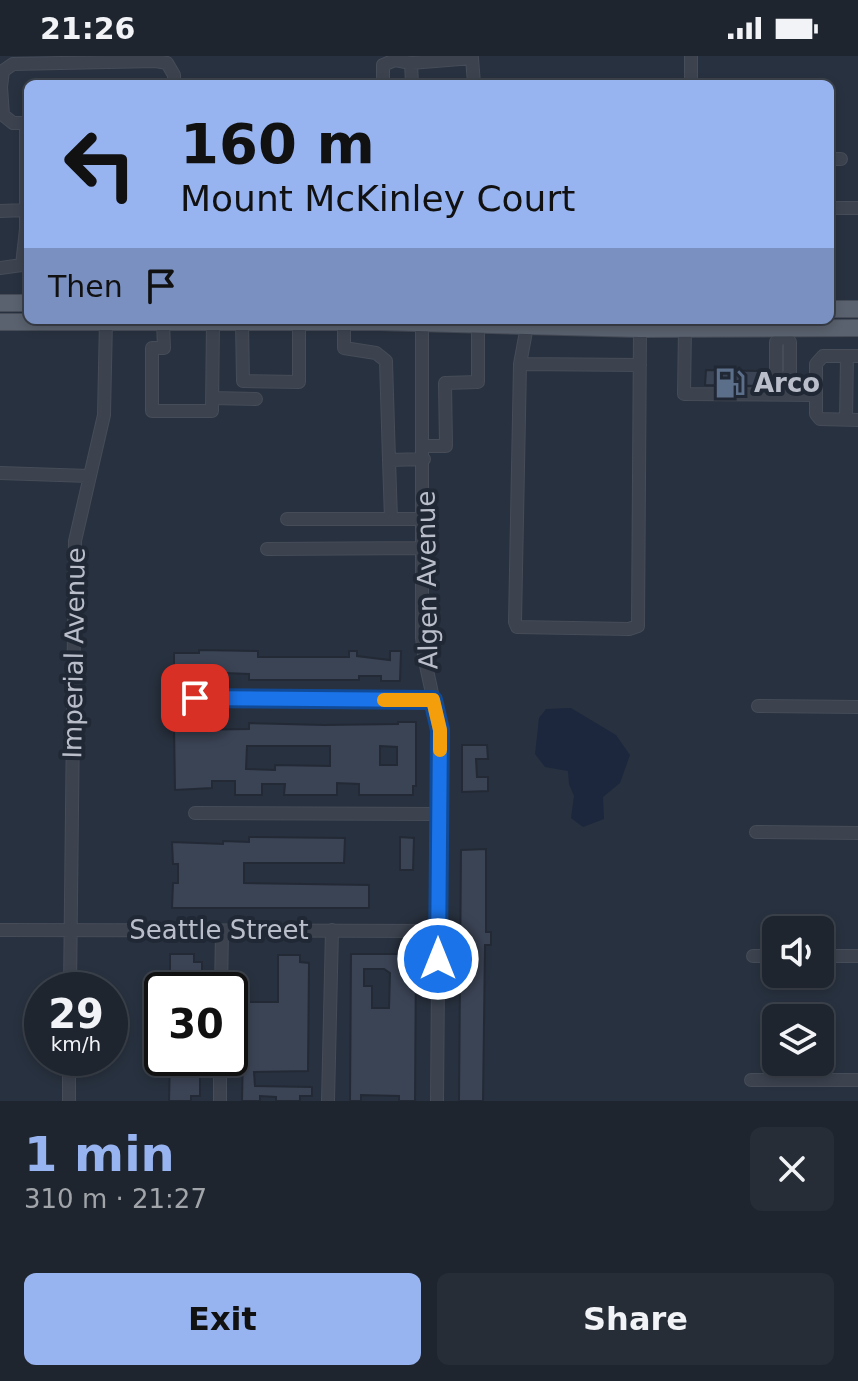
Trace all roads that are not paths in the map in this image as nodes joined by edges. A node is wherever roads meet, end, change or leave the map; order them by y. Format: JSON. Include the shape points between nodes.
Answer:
{"nodes":[{"id":1,"x":691,"y":56,"type":"edge"},
{"id":2,"x":411,"y":63,"type":"junction"},
{"id":3,"x":174,"y":80,"type":"edge"},
{"id":4,"x":383,"y":80,"type":"edge"},
{"id":5,"x":412,"y":80,"type":"edge"},
{"id":6,"x":474,"y":80,"type":"edge"},
{"id":7,"x":691,"y":80,"type":"edge"},
{"id":8,"x":24,"y":123,"type":"edge"},
{"id":9,"x":834,"y":208,"type":"edge"},
{"id":10,"x":858,"y":208,"type":"edge"},
{"id":11,"x":24,"y":210,"type":"edge"},
{"id":12,"x":0,"y":211,"type":"edge"},
{"id":13,"x":24,"y":251,"type":"edge"},
{"id":14,"x":0,"y":268,"type":"edge"},
{"id":15,"x":0,"y":303,"type":"edge"},
{"id":16,"x":24,"y":303,"type":"edge"},
{"id":17,"x":834,"y":309,"type":"edge"},
{"id":18,"x":858,"y":309,"type":"edge"},
{"id":19,"x":24,"y":311,"type":"edge"},
{"id":20,"x":0,"y":313,"type":"edge"},
{"id":21,"x":0,"y":322,"type":"edge"},
{"id":22,"x":24,"y":322,"type":"edge"},
{"id":23,"x":106,"y":324,"type":"edge"},
{"id":24,"x":163,"y":324,"type":"edge"},
{"id":25,"x":213,"y":324,"type":"edge"},
{"id":26,"x":242,"y":324,"type":"edge"},
{"id":27,"x":299,"y":324,"type":"edge"},
{"id":28,"x":344,"y":324,"type":"edge"},
{"id":29,"x":423,"y":324,"type":"edge"},
{"id":30,"x":478,"y":324,"type":"joint"},
{"id":31,"x":643,"y":324,"type":"edge"},
{"id":32,"x":527,"y":326,"type":"junction"},
{"id":33,"x":784,"y":328,"type":"edge"},
{"id":34,"x":858,"y":328,"type":"edge"},
{"id":35,"x":685,"y":329,"type":"junction"},
{"id":36,"x":852,"y":356,"type":"edge"},
{"id":37,"x":520,"y":364,"type":"junction"},
{"id":38,"x":640,"y":365,"type":"junction"},
{"id":39,"x":782,"y":388,"type":"junction"},
{"id":40,"x":816,"y":395,"type":"junction"},
{"id":41,"x":213,"y":398,"type":"junction"},
{"id":42,"x":256,"y":399,"type":"dead end"},
{"id":43,"x":852,"y":420,"type":"edge"},
{"id":44,"x":424,"y":452,"type":"junction"},
{"id":45,"x":389,"y":460,"type":"junction"},
{"id":46,"x":0,"y":473,"type":"edge"},
{"id":47,"x":89,"y":476,"type":"junction"},
{"id":48,"x":287,"y":519,"type":"dead end"},
{"id":49,"x":391,"y":519,"type":"junction"},
{"id":50,"x":424,"y":519,"type":"junction"},
{"id":51,"x":424,"y":548,"type":"junction"},
{"id":52,"x":267,"y":549,"type":"dead end"},
{"id":53,"x":195,"y":698,"type":"dead end"},
{"id":54,"x":433,"y":700,"type":"junction"},
{"id":55,"x":758,"y":706,"type":"dead end"},
{"id":56,"x":858,"y":707,"type":"edge"},
{"id":57,"x":195,"y":813,"type":"dead end"},
{"id":58,"x":438,"y":814,"type":"junction"},
{"id":59,"x":756,"y":832,"type":"dead end"},
{"id":60,"x":858,"y":833,"type":"edge"},
{"id":61,"x":0,"y":930,"type":"edge"},
{"id":62,"x":70,"y":930,"type":"junction"},
{"id":63,"x":332,"y":930,"type":"junction"},
{"id":64,"x":222,"y":931,"type":"junction"},
{"id":65,"x":438,"y":931,"type":"junction"},
{"id":66,"x":753,"y":956,"type":"dead end"},
{"id":67,"x":762,"y":956,"type":"edge"},
{"id":68,"x":834,"y":956,"type":"edge"},
{"id":69,"x":858,"y":956,"type":"edge"},
{"id":70,"x":70,"y":972,"type":"edge"},
{"id":71,"x":221,"y":972,"type":"edge"},
{"id":72,"x":69,"y":1076,"type":"edge"},
{"id":73,"x":220,"y":1076,"type":"edge"},
{"id":74,"x":751,"y":1080,"type":"dead end"},
{"id":75,"x":858,"y":1080,"type":"edge"},
{"id":76,"x":69,"y":1101,"type":"edge"},
{"id":77,"x":220,"y":1101,"type":"edge"},
{"id":78,"x":328,"y":1101,"type":"edge"},
{"id":79,"x":437,"y":1101,"type":"edge"}],
"edges":[{"from":1,"to":7,"type":"street"},
{"from":2,"to":4,"type":"street","via":[[395,60],[383,65]]},
{"from":2,"to":5,"type":"street"},
{"from":2,"to":6,"type":"street","via":[[472,58]]},
{"from":3,"to":8,"type":"street","via":[[167,63],[156,61],[13,64],[3,71],[3,115]]},
{"from":9,"to":10,"type":"street"},
{"from":11,"to":12,"type":"street"},
{"from":13,"to":14,"type":"street","via":[[22,265]]},
{"from":15,"to":16,"type":"main road"},
{"from":17,"to":18,"type":"main road"},
{"from":19,"to":20,"type":"main road"},
{"from":21,"to":22,"type":"main road"},
{"from":23,"to":47,"type":"street","name":"Imperial Avenue","via":[[104,415]]},
{"from":24,"to":41,"type":"street","via":[[164,348],[152,348],[152,411],[212,411]]},
{"from":25,"to":41,"type":"street"},
{"from":26,"to":27,"type":"street","via":[[243,381],[299,382]]},
{"from":28,"to":45,"type":"street","via":[[344,348],[376,353],[386,361]]},
{"from":29,"to":44,"type":"street","name":"Algen Avenue"},
{"from":30,"to":32,"type":"main road"},
{"from":30,"to":44,"type":"street","via":[[478,382],[445,383],[446,446]]},
{"from":31,"to":32,"type":"main road"},
{"from":31,"to":35,"type":"main road"},
{"from":31,"to":38,"type":"street"},
{"from":32,"to":37,"type":"street"},
{"from":33,"to":34,"type":"main road"},
{"from":33,"to":35,"type":"main road"},
{"from":33,"to":39,"type":"street","via":[[790,342],[790,373]]},
{"from":35,"to":39,"type":"street","via":[[684,394]]},
{"from":36,"to":40,"type":"street","via":[[823,356],[816,364]]},
{"from":36,"to":43,"type":"street"},
{"from":37,"to":38,"type":"street"},
{"from":37,"to":38,"type":"street","via":[[517,627],[629,629],[638,626]]},
{"from":39,"to":40,"type":"street"},
{"from":40,"to":43,"type":"street","via":[[820,419]]},
{"from":41,"to":42,"type":"street"},
{"from":44,"to":45,"type":"street"},
{"from":44,"to":50,"type":"street","name":"Algen Avenue"},
{"from":45,"to":49,"type":"street"},
{"from":46,"to":47,"type":"street"},
{"from":47,"to":62,"type":"street","name":"Imperial Avenue","via":[[75,541]]},
{"from":48,"to":49,"type":"street"},
{"from":49,"to":50,"type":"street"},
{"from":50,"to":51,"type":"street","name":"Algen Avenue"},
{"from":51,"to":52,"type":"street"},
{"from":51,"to":54,"type":"street","name":"Algen Avenue","via":[[422,638]]},
{"from":53,"to":54,"type":"street"},
{"from":54,"to":58,"type":"street","name":"Algen Avenue","via":[[440,730]]},
{"from":55,"to":56,"type":"street"},
{"from":57,"to":58,"type":"street"},
{"from":58,"to":65,"type":"street","name":"Algen Avenue"},
{"from":59,"to":60,"type":"street"},
{"from":61,"to":62,"type":"street","name":"Seattle Street"},
{"from":62,"to":64,"type":"street","name":"Seattle Street"},
{"from":62,"to":70,"type":"street","name":"Imperial Avenue"},
{"from":63,"to":64,"type":"street","name":"Seattle Street"},
{"from":63,"to":65,"type":"street","name":"Seattle Street"},
{"from":63,"to":78,"type":"street"},
{"from":64,"to":71,"type":"street"},
{"from":65,"to":79,"type":"street","name":"Algen Avenue"},
{"from":66,"to":67,"type":"street"},
{"from":68,"to":69,"type":"street"},
{"from":72,"to":76,"type":"street"},
{"from":73,"to":77,"type":"street"},
{"from":74,"to":75,"type":"street"}]}
